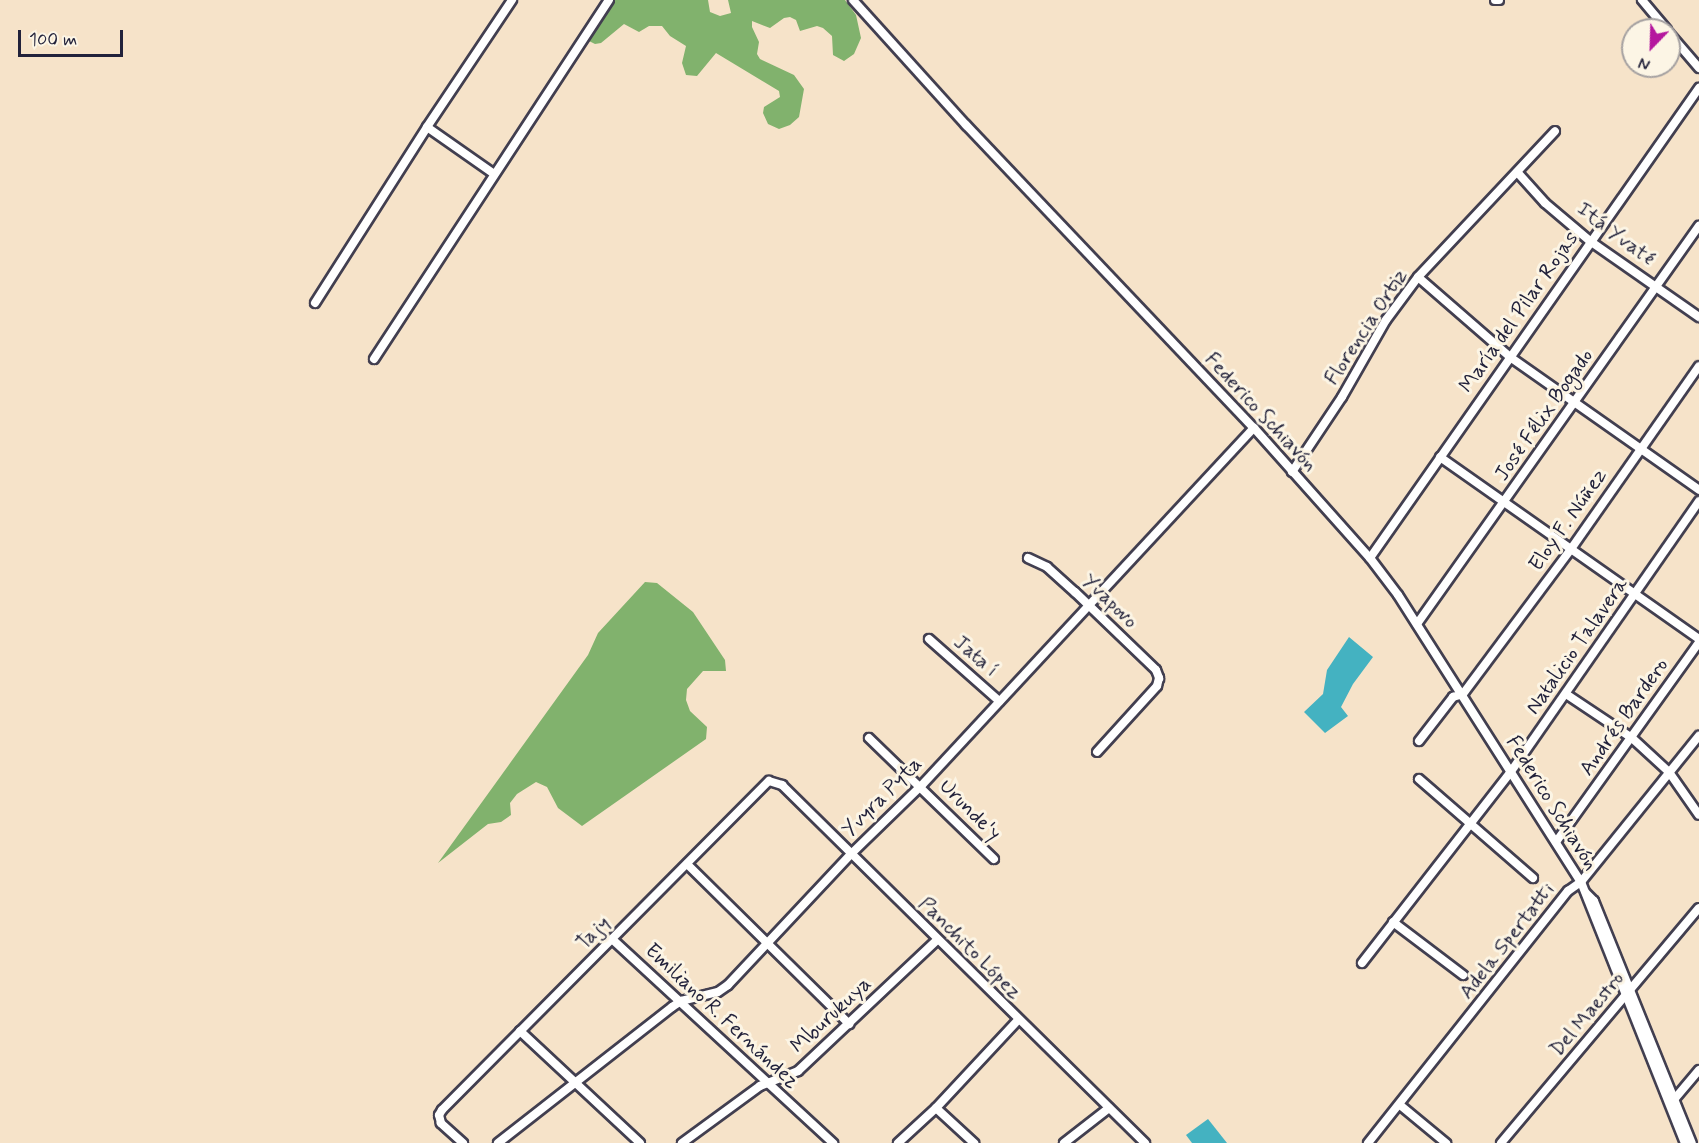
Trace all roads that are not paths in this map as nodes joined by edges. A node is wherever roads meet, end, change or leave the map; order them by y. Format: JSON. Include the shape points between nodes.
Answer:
{"nodes":[{"id":1,"x":512,"y":0,"type":"edge"},
{"id":2,"x":609,"y":0,"type":"edge"},
{"id":3,"x":853,"y":0,"type":"edge"},
{"id":4,"x":1641,"y":0,"type":"edge"},
{"id":5,"x":1657,"y":18,"type":"edge"},
{"id":6,"x":1681,"y":47,"type":"edge"},
{"id":7,"x":1699,"y":68,"type":"edge"},
{"id":8,"x":1699,"y":88,"type":"edge"},
{"id":9,"x":427,"y":127,"type":"junction"},
{"id":10,"x":1555,"y":131,"type":"dead end"},
{"id":11,"x":1518,"y":173,"type":"junction"},
{"id":12,"x":494,"y":174,"type":"junction"},
{"id":13,"x":1699,"y":226,"type":"edge"},
{"id":14,"x":1590,"y":241,"type":"junction"},
{"id":15,"x":1418,"y":277,"type":"junction"},
{"id":16,"x":1656,"y":286,"type":"junction"},
{"id":17,"x":315,"y":303,"type":"dead end"},
{"id":18,"x":1699,"y":317,"type":"edge"},
{"id":19,"x":1510,"y":357,"type":"junction"},
{"id":20,"x":374,"y":359,"type":"dead end"},
{"id":21,"x":1699,"y":366,"type":"edge"},
{"id":22,"x":1574,"y":403,"type":"junction"},
{"id":23,"x":1254,"y":428,"type":"junction"},
{"id":24,"x":1640,"y":449,"type":"junction"},
{"id":25,"x":1440,"y":457,"type":"junction"},
{"id":26,"x":1292,"y":472,"type":"junction"},
{"id":27,"x":1699,"y":490,"type":"edge"},
{"id":28,"x":1699,"y":501,"type":"edge"},
{"id":29,"x":1505,"y":503,"type":"junction"},
{"id":30,"x":1570,"y":549,"type":"junction"},
{"id":31,"x":1028,"y":558,"type":"dead end"},
{"id":32,"x":1370,"y":558,"type":"junction"},
{"id":33,"x":1634,"y":596,"type":"junction"},
{"id":34,"x":1088,"y":605,"type":"junction"},
{"id":35,"x":1417,"y":624,"type":"junction"},
{"id":36,"x":929,"y":639,"type":"dead end"},
{"id":37,"x":1699,"y":640,"type":"edge"},
{"id":38,"x":1464,"y":694,"type":"junction"},
{"id":39,"x":1566,"y":694,"type":"junction"},
{"id":40,"x":999,"y":701,"type":"junction"},
{"id":41,"x":1699,"y":736,"type":"edge"},
{"id":42,"x":869,"y":738,"type":"dead end"},
{"id":43,"x":1632,"y":738,"type":"junction"},
{"id":44,"x":1419,"y":741,"type":"dead end"},
{"id":45,"x":1097,"y":752,"type":"dead end"},
{"id":46,"x":1669,"y":772,"type":"junction"},
{"id":47,"x":1510,"y":773,"type":"junction"},
{"id":48,"x":1419,"y":779,"type":"dead end"},
{"id":49,"x":769,"y":781,"type":"joint"},
{"id":50,"x":921,"y":786,"type":"junction"},
{"id":51,"x":1699,"y":815,"type":"edge"},
{"id":52,"x":1471,"y":824,"type":"junction"},
{"id":53,"x":1556,"y":842,"type":"junction"},
{"id":54,"x":851,"y":854,"type":"junction"},
{"id":55,"x":994,"y":859,"type":"dead end"},
{"id":56,"x":687,"y":864,"type":"junction"},
{"id":57,"x":1533,"y":878,"type":"dead end"},
{"id":58,"x":1581,"y":882,"type":"junction"},
{"id":59,"x":1699,"y":908,"type":"edge"},
{"id":60,"x":1393,"y":922,"type":"junction"},
{"id":61,"x":612,"y":939,"type":"junction"},
{"id":62,"x":937,"y":940,"type":"junction"},
{"id":63,"x":765,"y":943,"type":"junction"},
{"id":64,"x":1362,"y":963,"type":"dead end"},
{"id":65,"x":1463,"y":975,"type":"dead end"},
{"id":66,"x":1628,"y":994,"type":"junction"},
{"id":67,"x":681,"y":1001,"type":"junction"},
{"id":68,"x":1018,"y":1020,"type":"junction"},
{"id":69,"x":849,"y":1024,"type":"junction"},
{"id":70,"x":520,"y":1031,"type":"junction"},
{"id":71,"x":1699,"y":1070,"type":"edge"},
{"id":72,"x":575,"y":1083,"type":"junction"},
{"id":73,"x":768,"y":1083,"type":"junction"},
{"id":74,"x":1672,"y":1102,"type":"junction"},
{"id":75,"x":1400,"y":1105,"type":"junction"},
{"id":76,"x":936,"y":1108,"type":"junction"},
{"id":77,"x":1109,"y":1108,"type":"junction"},
{"id":78,"x":463,"y":1143,"type":"edge"},
{"id":79,"x":498,"y":1143,"type":"edge"},
{"id":80,"x":640,"y":1143,"type":"edge"},
{"id":81,"x":682,"y":1143,"type":"edge"},
{"id":82,"x":833,"y":1143,"type":"edge"},
{"id":83,"x":898,"y":1143,"type":"edge"},
{"id":84,"x":974,"y":1143,"type":"edge"},
{"id":85,"x":1064,"y":1143,"type":"edge"},
{"id":86,"x":1145,"y":1143,"type":"edge"},
{"id":87,"x":1368,"y":1143,"type":"edge"},
{"id":88,"x":1446,"y":1143,"type":"edge"},
{"id":89,"x":1501,"y":1143,"type":"edge"},
{"id":90,"x":1685,"y":1143,"type":"edge"},
{"id":91,"x":1692,"y":1143,"type":"edge"}],
"edges":[{"from":1,"to":9,"type":"street"},
{"from":2,"to":12,"type":"street"},
{"from":3,"to":23,"type":"street","name":"Federico Schiavón","via":[[966,125]]},
{"from":4,"to":5,"type":"street"},
{"from":6,"to":7,"type":"street"},
{"from":8,"to":14,"type":"street","name":"María del Pilar Rojas"},
{"from":9,"to":12,"type":"street"},
{"from":9,"to":17,"type":"street"},
{"from":10,"to":11,"type":"street","name":"Florencia Ortiz"},
{"from":11,"to":14,"type":"street","name":"Itá Yvaté","via":[[1545,203]]},
{"from":11,"to":15,"type":"street","name":"Florencia Ortiz"},
{"from":12,"to":20,"type":"street"},
{"from":13,"to":16,"type":"street","name":"José Félix Bogado"},
{"from":14,"to":16,"type":"street","name":"Itá Yvaté"},
{"from":14,"to":19,"type":"street","name":"María del Pilar Rojas"},
{"from":15,"to":19,"type":"street"},
{"from":15,"to":26,"type":"street","name":"Florencia Ortiz","via":[[1380,329],[1342,397]]},
{"from":16,"to":18,"type":"street","name":"Itá Yvaté"},
{"from":16,"to":22,"type":"street","name":"José Félix Bogado"},
{"from":19,"to":22,"type":"street"},
{"from":19,"to":25,"type":"street","name":"María del Pilar Rojas"},
{"from":21,"to":24,"type":"street","name":"Eloy F. Núñez"},
{"from":22,"to":24,"type":"street"},
{"from":22,"to":29,"type":"street","name":"José Félix Bogado"},
{"from":23,"to":26,"type":"street","name":"Federico Schiavón"},
{"from":23,"to":34,"type":"street","name":"Yvyra Pyta"},
{"from":24,"to":27,"type":"street"},
{"from":24,"to":30,"type":"street","name":"Eloy F. Núñez"},
{"from":25,"to":29,"type":"street"},
{"from":25,"to":32,"type":"street","name":"María del Pilar Rojas"},
{"from":26,"to":32,"type":"street","name":"Federico Schiavón"},
{"from":28,"to":33,"type":"street","name":"Natalicio Talavera"},
{"from":29,"to":30,"type":"street"},
{"from":29,"to":35,"type":"street","name":"José Félix Bogado"},
{"from":30,"to":33,"type":"street"},
{"from":30,"to":38,"type":"street","name":"Eloy F. Núñez"},
{"from":31,"to":34,"type":"street","name":"Yvapovo","via":[[1047,567]]},
{"from":32,"to":35,"type":"street","name":"Federico Schiavón"},
{"from":33,"to":37,"type":"street"},
{"from":33,"to":39,"type":"street","name":"Natalicio Talavera"},
{"from":34,"to":40,"type":"street","name":"Yvyra Pyta"},
{"from":34,"to":45,"type":"street","name":"Yvapovo","via":[[1156,670],[1159,678],[1157,686]]},
{"from":35,"to":38,"type":"street","name":"Federico Schiavón"},
{"from":36,"to":40,"type":"street","name":"Jata í"},
{"from":37,"to":43,"type":"street","name":"Andrés Bardero"},
{"from":38,"to":44,"type":"street","name":"Eloy F. Núñez","via":[[1453,697]]},
{"from":38,"to":47,"type":"street","name":"Federico Schiavón"},
{"from":39,"to":43,"type":"street"},
{"from":39,"to":47,"type":"street","name":"Natalicio Talavera"},
{"from":40,"to":50,"type":"street","name":"Yvyra Pyta"},
{"from":41,"to":46,"type":"street","name":"Adela Spertatti"},
{"from":42,"to":50,"type":"street","name":"Urunde'y"},
{"from":43,"to":46,"type":"street"},
{"from":43,"to":53,"type":"street","name":"Andrés Bardero"},
{"from":46,"to":51,"type":"street"},
{"from":46,"to":58,"type":"street","name":"Adela Spertatti"},
{"from":47,"to":52,"type":"street","name":"Natalicio Talavera"},
{"from":47,"to":53,"type":"street","name":"Federico Schiavón"},
{"from":48,"to":52,"type":"street"},
{"from":49,"to":54,"type":"street","name":"Panchito López","via":[[782,785]]},
{"from":49,"to":56,"type":"street","name":"Tajy"},
{"from":50,"to":54,"type":"street","name":"Yvyra Pyta"},
{"from":50,"to":55,"type":"street","name":"Urunde'y"},
{"from":52,"to":57,"type":"street"},
{"from":52,"to":60,"type":"street","name":"Natalicio Talavera"},
{"from":53,"to":58,"type":"street","name":"Federico Schiavón"},
{"from":54,"to":62,"type":"street","name":"Panchito López"},
{"from":54,"to":63,"type":"street","name":"Yvyra Pyta"},
{"from":56,"to":61,"type":"street","name":"Tajy"},
{"from":56,"to":63,"type":"street"},
{"from":58,"to":66,"type":"street","name":"Federico Schiavón"},
{"from":58,"to":75,"type":"street","name":"Adela Spertatti","via":[[1568,891]]},
{"from":59,"to":66,"type":"street","name":"Del Maestro"},
{"from":60,"to":64,"type":"street","name":"Natalicio Talavera"},
{"from":60,"to":65,"type":"street"},
{"from":61,"to":67,"type":"street","name":"Emiliano R. Fernández"},
{"from":61,"to":70,"type":"street","name":"Tajy"},
{"from":62,"to":68,"type":"street","name":"Panchito López"},
{"from":62,"to":69,"type":"street","name":"Mburukuya"},
{"from":63,"to":67,"type":"street","name":"Yvyra Pyta","via":[[718,992]]},
{"from":63,"to":69,"type":"street"},
{"from":66,"to":74,"type":"street","name":"Federico Schiavón"},
{"from":66,"to":89,"type":"street","name":"Del Maestro"},
{"from":67,"to":72,"type":"street","name":"Yvyra Pyta"},
{"from":67,"to":73,"type":"street","name":"Emiliano R. Fernández"},
{"from":68,"to":76,"type":"street"},
{"from":68,"to":77,"type":"street","name":"Panchito López"},
{"from":69,"to":73,"type":"street","name":"Mburukuya","via":[[798,1071]]},
{"from":70,"to":72,"type":"street"},
{"from":70,"to":78,"type":"street","name":"Tajy","via":[[442,1110],[441,1123]]},
{"from":71,"to":74,"type":"street"},
{"from":72,"to":79,"type":"street","name":"Yvyra Pyta"},
{"from":72,"to":80,"type":"street"},
{"from":73,"to":81,"type":"street","name":"Mburukuya"},
{"from":73,"to":82,"type":"street","name":"Emiliano R. Fernández"},
{"from":74,"to":90,"type":"street","name":"Federico Schiavón"},
{"from":74,"to":91,"type":"street","name":"Federico Schiavón"},
{"from":75,"to":87,"type":"street","name":"Adela Spertatti"},
{"from":75,"to":88,"type":"street"},
{"from":76,"to":83,"type":"street"},
{"from":76,"to":84,"type":"street"},
{"from":77,"to":85,"type":"street"},
{"from":77,"to":86,"type":"street","name":"Panchito López"}]}
